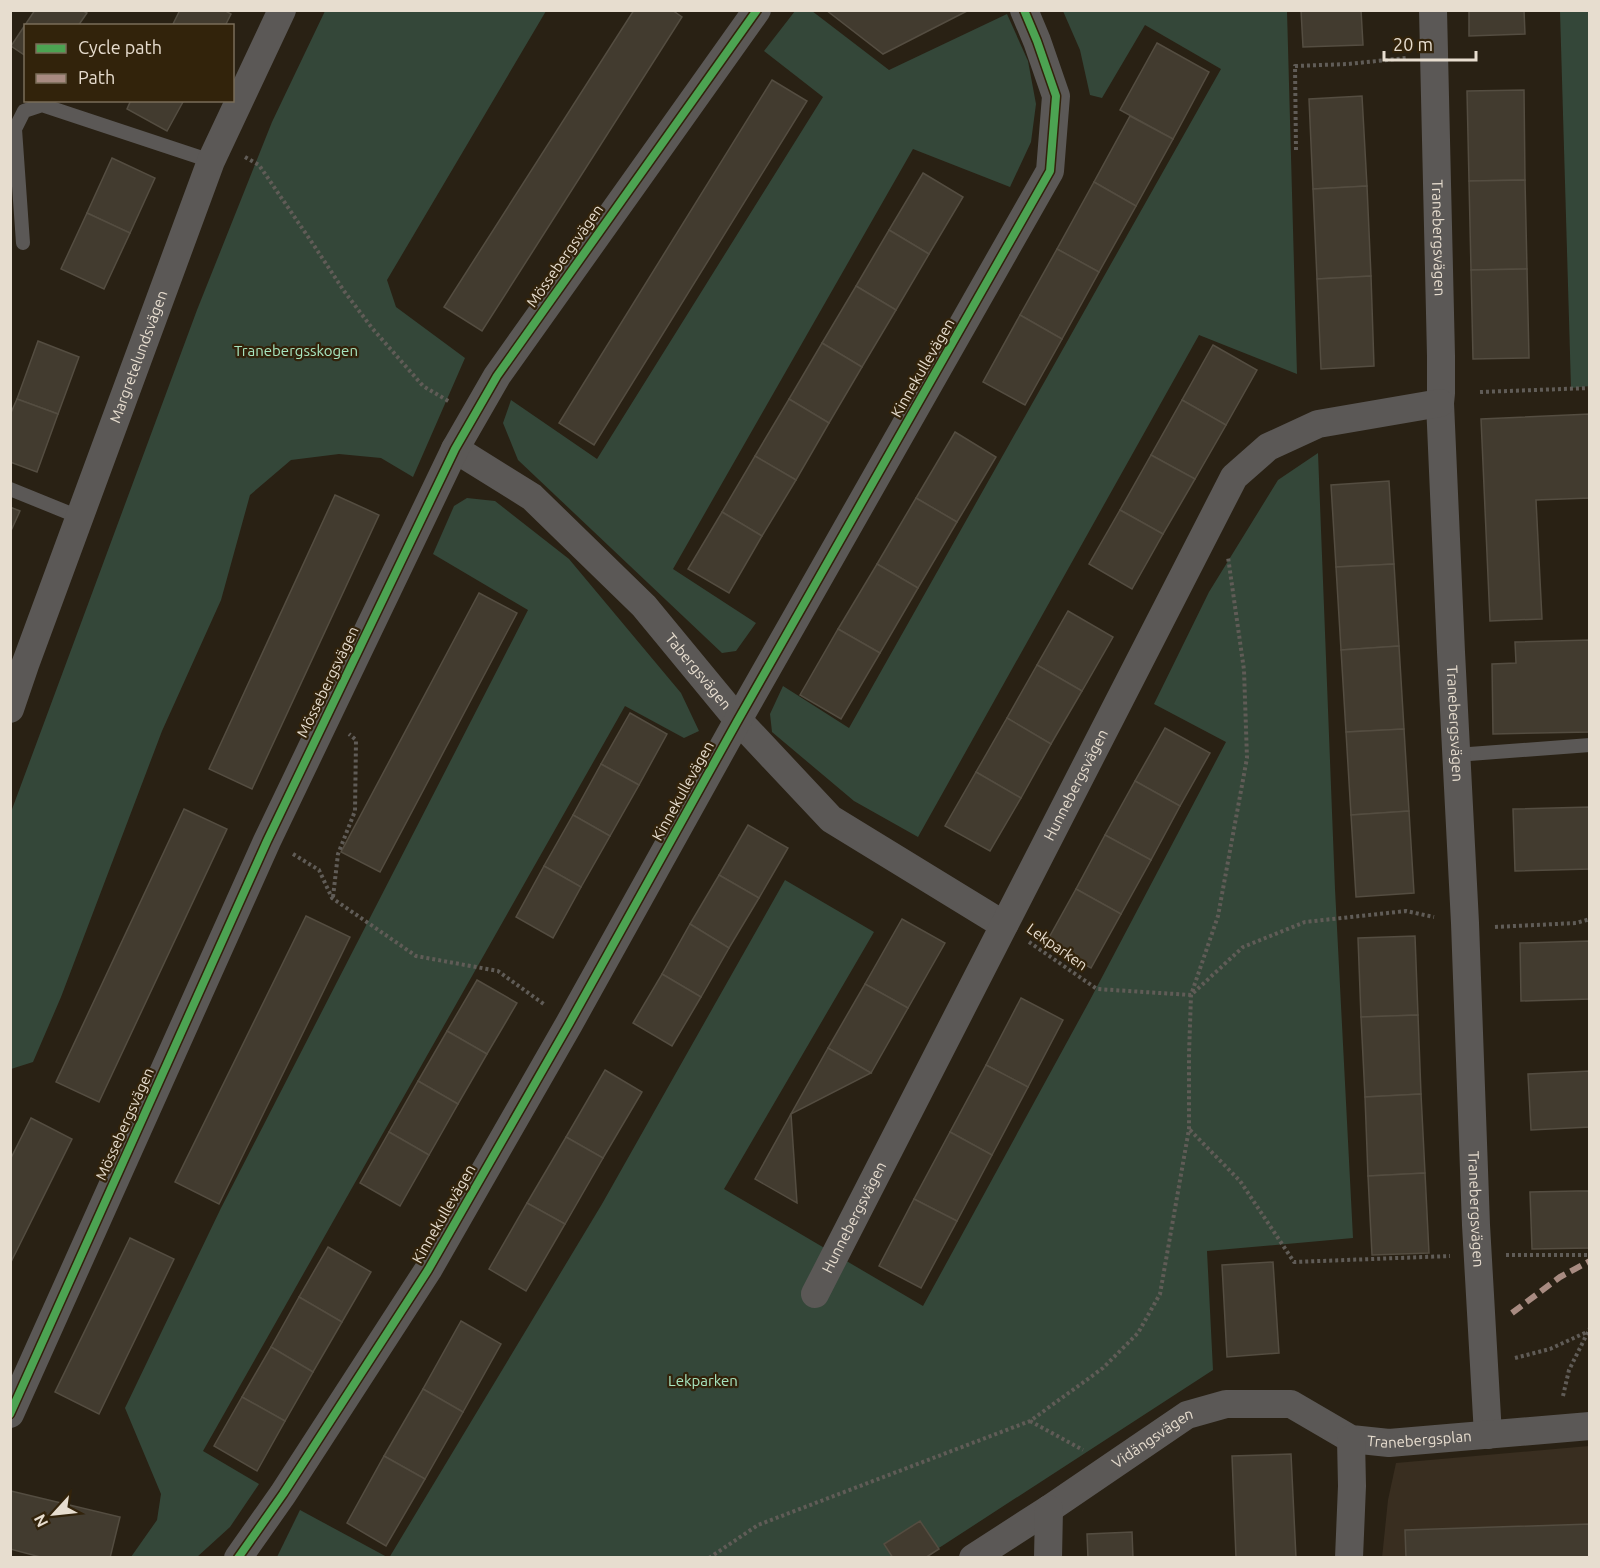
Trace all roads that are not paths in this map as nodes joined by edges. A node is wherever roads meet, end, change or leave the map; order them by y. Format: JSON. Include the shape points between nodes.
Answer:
{"nodes":[{"id":1,"x":282,"y":10,"type":"edge"},
{"id":2,"x":757,"y":10,"type":"edge"},
{"id":3,"x":1024,"y":10,"type":"edge"},
{"id":4,"x":1432,"y":10,"type":"edge"},
{"id":5,"x":215,"y":152,"type":"junction"},
{"id":6,"x":23,"y":243,"type":"dead end"},
{"id":7,"x":1440,"y":403,"type":"junction"},
{"id":8,"x":455,"y":448,"type":"junction"},
{"id":9,"x":10,"y":489,"type":"edge"},
{"id":10,"x":79,"y":517,"type":"junction"},
{"id":11,"x":18,"y":662,"type":"edge"},
{"id":12,"x":10,"y":709,"type":"edge"},
{"id":13,"x":738,"y":720,"type":"junction"},
{"id":14,"x":1590,"y":745,"type":"edge"},
{"id":15,"x":1456,"y":755,"type":"junction"},
{"id":16,"x":1004,"y":925,"type":"junction"},
{"id":17,"x":815,"y":1294,"type":"dead end"},
{"id":18,"x":10,"y":1414,"type":"edge"},
{"id":19,"x":1590,"y":1426,"type":"edge"},
{"id":20,"x":1488,"y":1435,"type":"junction"},
{"id":21,"x":1351,"y":1439,"type":"junction"},
{"id":22,"x":1049,"y":1509,"type":"junction"},
{"id":23,"x":238,"y":1557,"type":"edge"},
{"id":24,"x":973,"y":1557,"type":"edge"},
{"id":25,"x":1048,"y":1557,"type":"edge"},
{"id":26,"x":1349,"y":1557,"type":"edge"}],
"edges":[{"from":1,"to":5,"type":"street","name":"Margretelundsvägen"},
{"from":2,"to":8,"type":"street","name":"Mössebergsvägen","via":[[497,376]]},
{"from":3,"to":13,"type":"street","name":"Kinnekullevägen","via":[[1056,96],[1050,171]]},
{"from":4,"to":7,"type":"street","name":"Tranebergsvägen"},
{"from":5,"to":6,"type":"lane","via":[[42,105],[24,111],[15,129]]},
{"from":5,"to":10,"type":"street","name":"Margretelundsvägen"},
{"from":7,"to":15,"type":"street","name":"Tranebergsvägen"},
{"from":7,"to":16,"type":"street","name":"Hunnebergsvägen","via":[[1318,424],[1268,447],[1234,477]]},
{"from":8,"to":13,"type":"street","name":"Tabergsvägen","via":[[532,497],[644,606]]},
{"from":8,"to":18,"type":"street","name":"Mössebergsvägen","via":[[267,841]]},
{"from":9,"to":10,"type":"lane"},
{"from":10,"to":11,"type":"street","name":"Margretelundsvägen"},
{"from":11,"to":12,"type":"street","name":"Margretelundsvägen"},
{"from":13,"to":16,"type":"street","name":"Tabergsvägen","via":[[831,819]]},
{"from":13,"to":23,"type":"street","name":"Kinnekullevägen","via":[[428,1270]]},
{"from":14,"to":15,"type":"lane"},
{"from":15,"to":20,"type":"street","name":"Tranebergsvägen"},
{"from":16,"to":17,"type":"street","name":"Hunnebergsvägen"},
{"from":19,"to":20,"type":"street"},
{"from":20,"to":21,"type":"street","name":"Tranebergsplan","via":[[1389,1443]]},
{"from":21,"to":22,"type":"street","name":"Vidängsvägen","via":[[1291,1404],[1226,1404],[1187,1415]]},
{"from":21,"to":26,"type":"street"},
{"from":22,"to":24,"type":"street","name":"Vidängsvägen"},
{"from":22,"to":25,"type":"street"}]}
